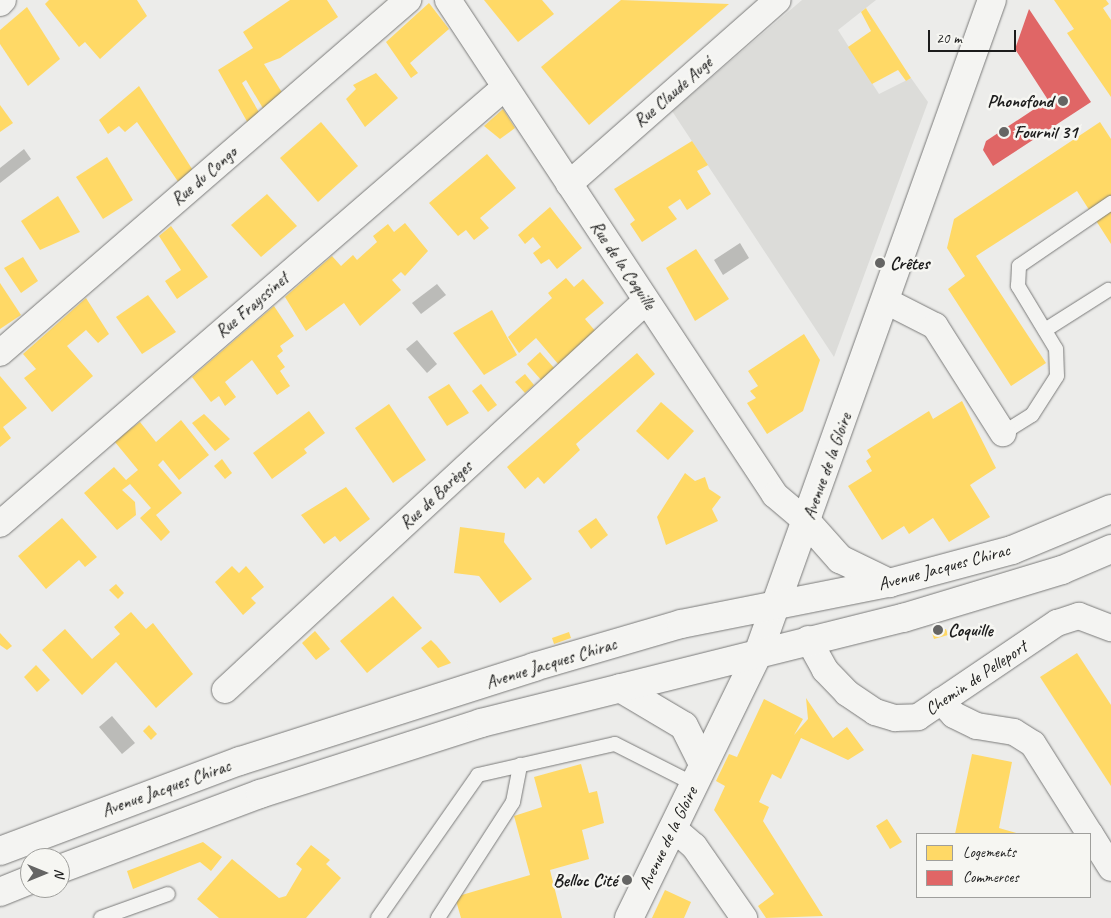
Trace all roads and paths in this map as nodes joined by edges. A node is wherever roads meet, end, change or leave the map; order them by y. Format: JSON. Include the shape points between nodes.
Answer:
{"nodes":[{"id":1,"x":3,"y":0,"type":"edge"},
{"id":2,"x":408,"y":0,"type":"edge"},
{"id":3,"x":448,"y":0,"type":"edge"},
{"id":4,"x":778,"y":0,"type":"edge"},
{"id":5,"x":992,"y":0,"type":"edge"},
{"id":6,"x":0,"y":3,"type":"edge"},
{"id":7,"x":505,"y":87,"type":"junction"},
{"id":8,"x":569,"y":184,"type":"junction"},
{"id":9,"x":1111,"y":203,"type":"edge"},
{"id":10,"x":1108,"y":290,"type":"dead end"},
{"id":11,"x":886,"y":300,"type":"junction"},
{"id":12,"x":646,"y":301,"type":"junction"},
{"id":13,"x":1045,"y":330,"type":"junction"},
{"id":14,"x":0,"y":353,"type":"edge"},
{"id":15,"x":1003,"y":433,"type":"joint"},
{"id":16,"x":1111,"y":509,"type":"edge"},
{"id":17,"x":807,"y":522,"type":"junction"},
{"id":18,"x":0,"y":524,"type":"edge"},
{"id":19,"x":1111,"y":549,"type":"edge"},
{"id":20,"x":890,"y":583,"type":"junction"},
{"id":21,"x":777,"y":606,"type":"junction"},
{"id":22,"x":1111,"y":628,"type":"edge"},
{"id":23,"x":808,"y":639,"type":"junction"},
{"id":24,"x":759,"y":651,"type":"junction"},
{"id":25,"x":620,"y":688,"type":"junction"},
{"id":26,"x":226,"y":690,"type":"dead end"},
{"id":27,"x":941,"y":701,"type":"junction"},
{"id":28,"x":520,"y":765,"type":"junction"},
{"id":29,"x":698,"y":774,"type":"junction"},
{"id":30,"x":673,"y":828,"type":"junction"},
{"id":31,"x":1089,"y":833,"type":"edge"},
{"id":32,"x":1091,"y":836,"type":"edge"},
{"id":33,"x":0,"y":851,"type":"edge"},
{"id":34,"x":70,"y":865,"type":"edge"},
{"id":35,"x":1111,"y":868,"type":"edge"},
{"id":36,"x":20,"y":884,"type":"edge"},
{"id":37,"x":0,"y":892,"type":"edge"},
{"id":38,"x":168,"y":894,"type":"dead end"},
{"id":39,"x":101,"y":918,"type":"edge"},
{"id":40,"x":378,"y":918,"type":"edge"},
{"id":41,"x":438,"y":918,"type":"edge"},
{"id":42,"x":628,"y":918,"type":"edge"},
{"id":43,"x":744,"y":918,"type":"edge"}],
"edges":[{"from":1,"to":6,"type":"street"},
{"from":2,"to":14,"type":"street","name":"Rue du Congo"},
{"from":3,"to":7,"type":"street","name":"Rue de la Coquille"},
{"from":4,"to":8,"type":"street","name":"Rue Claude Augé"},
{"from":5,"to":11,"type":"main road","name":"Avenue de la Gloire"},
{"from":7,"to":8,"type":"street","name":"Rue de la Coquille"},
{"from":7,"to":18,"type":"street","name":"Rue Frayssinet"},
{"from":8,"to":12,"type":"street","name":"Rue de la Coquille"},
{"from":9,"to":13,"type":"lane","via":[[1019,266],[1018,286]]},
{"from":10,"to":13,"type":"lane"},
{"from":11,"to":15,"type":"street","via":[[935,326]]},
{"from":11,"to":17,"type":"main road","name":"Avenue de la Gloire"},
{"from":12,"to":17,"type":"street","name":"Rue de la Coquille","via":[[775,495]]},
{"from":12,"to":26,"type":"street","name":"Rue de Barèges"},
{"from":13,"to":15,"type":"lane","via":[[1056,349],[1057,376],[1032,415]]},
{"from":16,"to":20,"type":"main road","name":"Avenue Jacques Chirac","via":[[1012,550]]},
{"from":17,"to":20,"type":"main road","via":[[840,559]]},
{"from":17,"to":21,"type":"main road","name":"Avenue de la Gloire"},
{"from":19,"to":23,"type":"main road","name":"Avenue Jacques Chirac","via":[[1062,570],[966,601]]},
{"from":20,"to":21,"type":"main road","name":"Avenue Jacques Chirac"},
{"from":21,"to":24,"type":"main road","name":"Avenue de la Gloire"},
{"from":21,"to":33,"type":"main road","name":"Avenue Jacques Chirac","via":[[682,624],[524,670],[240,761]]},
{"from":22,"to":27,"type":"street","name":"Chemin de Pelleport","via":[[1079,616],[1057,623]]},
{"from":23,"to":24,"type":"main road","name":"Avenue Jacques Chirac"},
{"from":23,"to":27,"type":"street","name":"Chemin de Pelleport","via":[[825,670],[875,712],[895,718],[918,717]]},
{"from":24,"to":25,"type":"main road","name":"Avenue Jacques Chirac"},
{"from":24,"to":29,"type":"main road","name":"Avenue de la Gloire"},
{"from":25,"to":29,"type":"main road","via":[[684,726]]},
{"from":25,"to":34,"type":"main road","name":"Avenue Jacques Chirac","via":[[481,723],[371,757]]},
{"from":27,"to":31,"type":"street","via":[[954,715],[977,726],[1014,732],[1033,744]]},
{"from":28,"to":29,"type":"lane","via":[[615,744]]},
{"from":28,"to":40,"type":"lane","via":[[478,775]]},
{"from":28,"to":41,"type":"lane","via":[[513,802]]},
{"from":29,"to":30,"type":"main road","name":"Avenue de la Gloire"},
{"from":30,"to":42,"type":"main road","name":"Avenue de la Gloire"},
{"from":30,"to":43,"type":"street","via":[[694,846]]},
{"from":32,"to":35,"type":"street"},
{"from":36,"to":37,"type":"main road"},
{"from":38,"to":39,"type":"lane"}]}
